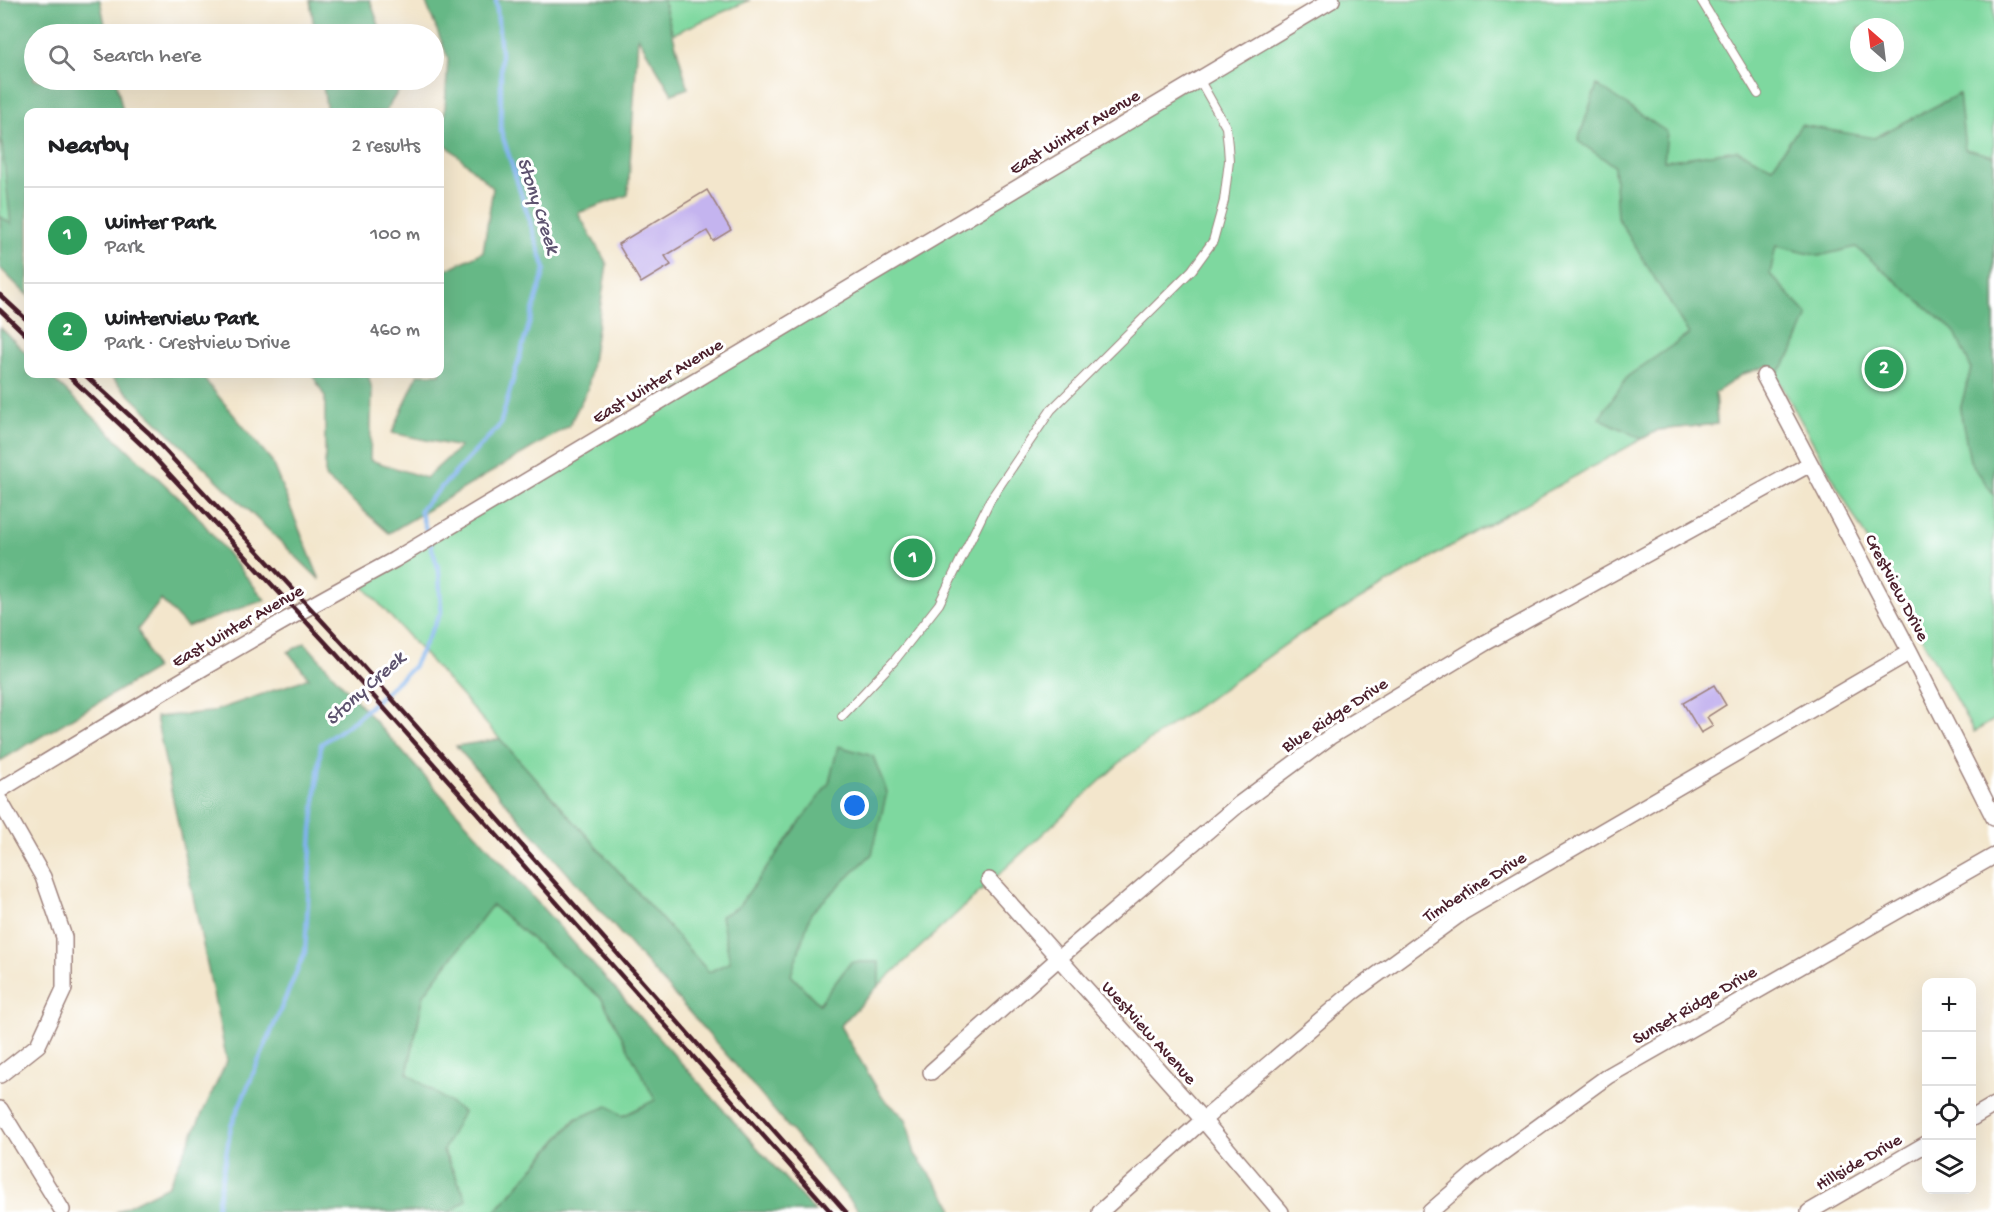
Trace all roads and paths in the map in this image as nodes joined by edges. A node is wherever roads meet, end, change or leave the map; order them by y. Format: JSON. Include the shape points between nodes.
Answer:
{"nodes":[{"id":1,"x":1332,"y":0,"type":"edge"},
{"id":2,"x":1701,"y":0,"type":"edge"},
{"id":3,"x":1200,"y":79,"type":"junction"},
{"id":4,"x":1758,"y":94,"type":"dead end"},
{"id":5,"x":1764,"y":376,"type":"dead end"},
{"id":6,"x":1810,"y":464,"type":"junction"},
{"id":7,"x":1910,"y":652,"type":"junction"},
{"id":8,"x":842,"y":716,"type":"dead end"},
{"id":9,"x":0,"y":790,"type":"edge"},
{"id":10,"x":0,"y":801,"type":"edge"},
{"id":11,"x":1994,"y":818,"type":"edge"},
{"id":12,"x":1994,"y":856,"type":"edge"},
{"id":13,"x":989,"y":880,"type":"dead end"},
{"id":14,"x":1059,"y":958,"type":"junction"},
{"id":15,"x":931,"y":1072,"type":"dead end"},
{"id":16,"x":0,"y":1075,"type":"edge"},
{"id":17,"x":1994,"y":1105,"type":"edge"},
{"id":18,"x":0,"y":1109,"type":"edge"},
{"id":19,"x":1976,"y":1115,"type":"edge"},
{"id":20,"x":1203,"y":1120,"type":"junction"},
{"id":21,"x":1922,"y":1146,"type":"edge"},
{"id":22,"x":62,"y":1210,"type":"dead end"},
{"id":23,"x":1100,"y":1212,"type":"edge"},
{"id":24,"x":1281,"y":1212,"type":"edge"},
{"id":25,"x":1430,"y":1212,"type":"edge"},
{"id":26,"x":1809,"y":1212,"type":"edge"}],
"edges":[{"from":1,"to":3,"type":"street","name":"East Winter Avenue"},
{"from":2,"to":4,"type":"lane"},
{"from":3,"to":8,"type":"lane","via":[[1226,127],[1228,146],[1224,201],[1213,241],[1192,270],[1051,410],[990,500],[939,604],[895,660]]},
{"from":3,"to":9,"type":"street","name":"East Winter Avenue"},
{"from":5,"to":6,"type":"street","name":"Crestview Drive"},
{"from":6,"to":7,"type":"street","name":"Crestview Drive"},
{"from":6,"to":14,"type":"street","name":"Blue Ridge Drive","via":[[1485,643],[1331,736],[1238,805]]},
{"from":7,"to":11,"type":"street","name":"Crestview Drive"},
{"from":7,"to":20,"type":"street","name":"Timberline Drive","via":[[1463,912],[1352,993]]},
{"from":10,"to":16,"type":"street","via":[[43,878],[64,937],[64,989],[38,1046]]},
{"from":12,"to":25,"type":"street","name":"Sunset Ridge Drive","via":[[1608,1076],[1476,1172]]},
{"from":13,"to":14,"type":"street","name":"Westview Avenue"},
{"from":14,"to":15,"type":"street","name":"Blue Ridge Drive"},
{"from":14,"to":20,"type":"street","name":"Westview Avenue"},
{"from":17,"to":19,"type":"street"},
{"from":18,"to":22,"type":"street"},
{"from":20,"to":23,"type":"street","name":"Timberline Drive"},
{"from":20,"to":24,"type":"street","name":"Westview Avenue"},
{"from":21,"to":26,"type":"street","name":"Hillside Drive"}]}
